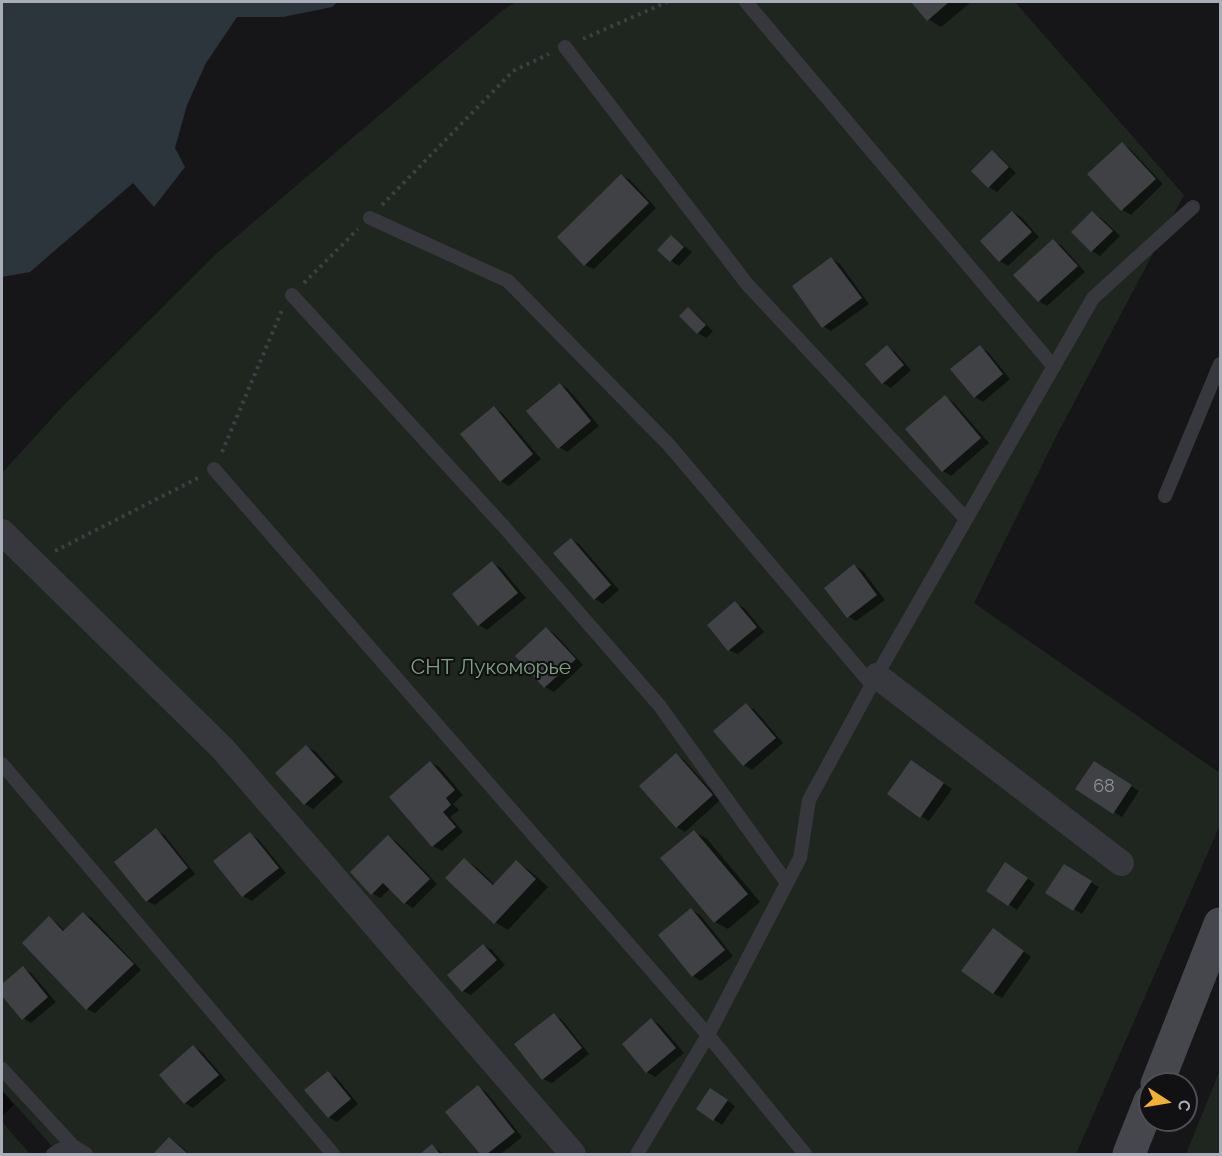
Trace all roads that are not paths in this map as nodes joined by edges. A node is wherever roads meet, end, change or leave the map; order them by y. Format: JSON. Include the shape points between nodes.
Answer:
{"nodes":[{"id":1,"x":746,"y":2,"type":"edge"},
{"id":2,"x":565,"y":47,"type":"road end"},
{"id":3,"x":1193,"y":207,"type":"dead end"},
{"id":4,"x":370,"y":218,"type":"road end"},
{"id":5,"x":292,"y":295,"type":"road end"},
{"id":6,"x":1221,"y":364,"type":"edge"},
{"id":7,"x":1054,"y":367,"type":"junction"},
{"id":8,"x":214,"y":469,"type":"road end"},
{"id":9,"x":1165,"y":496,"type":"dead end"},
{"id":10,"x":966,"y":519,"type":"junction"},
{"id":11,"x":2,"y":532,"type":"edge"},
{"id":12,"x":874,"y":681,"type":"junction"},
{"id":13,"x":2,"y":764,"type":"edge"},
{"id":14,"x":1121,"y":862,"type":"dead end"},
{"id":15,"x":787,"y":884,"type":"junction"},
{"id":16,"x":1221,"y":924,"type":"edge"},
{"id":17,"x":708,"y":1035,"type":"junction"},
{"id":18,"x":2,"y":1069,"type":"edge"},
{"id":19,"x":1162,"y":1072,"type":"edge"},
{"id":20,"x":1138,"y":1132,"type":"edge"},
{"id":21,"x":73,"y":1146,"type":"junction"},
{"id":22,"x":53,"y":1155,"type":"edge"},
{"id":23,"x":86,"y":1155,"type":"edge"},
{"id":24,"x":333,"y":1155,"type":"edge"},
{"id":25,"x":573,"y":1155,"type":"edge"},
{"id":26,"x":637,"y":1155,"type":"edge"},
{"id":27,"x":805,"y":1155,"type":"edge"},
{"id":28,"x":1129,"y":1155,"type":"edge"}],
"edges":[{"from":1,"to":7,"type":"lane"},
{"from":2,"to":10,"type":"lane","via":[[747,284]]},
{"from":3,"to":7,"type":"lane","via":[[1093,298]]},
{"from":4,"to":12,"type":"lane","via":[[508,281],[669,445]]},
{"from":5,"to":15,"type":"lane","via":[[505,528],[659,705]]},
{"from":6,"to":9,"type":"lane"},
{"from":7,"to":10,"type":"lane"},
{"from":8,"to":17,"type":"lane"},
{"from":10,"to":12,"type":"lane"},
{"from":11,"to":25,"type":"street","via":[[223,748]]},
{"from":12,"to":14,"type":"street"},
{"from":12,"to":15,"type":"lane","via":[[809,800],[800,858]]},
{"from":13,"to":24,"type":"lane"},
{"from":15,"to":17,"type":"lane"},
{"from":16,"to":19,"type":"main road"},
{"from":17,"to":26,"type":"lane"},
{"from":17,"to":27,"type":"lane"},
{"from":18,"to":21,"type":"lane"},
{"from":20,"to":28,"type":"main road"},
{"from":21,"to":22,"type":"lane"},
{"from":21,"to":23,"type":"lane"}]}
